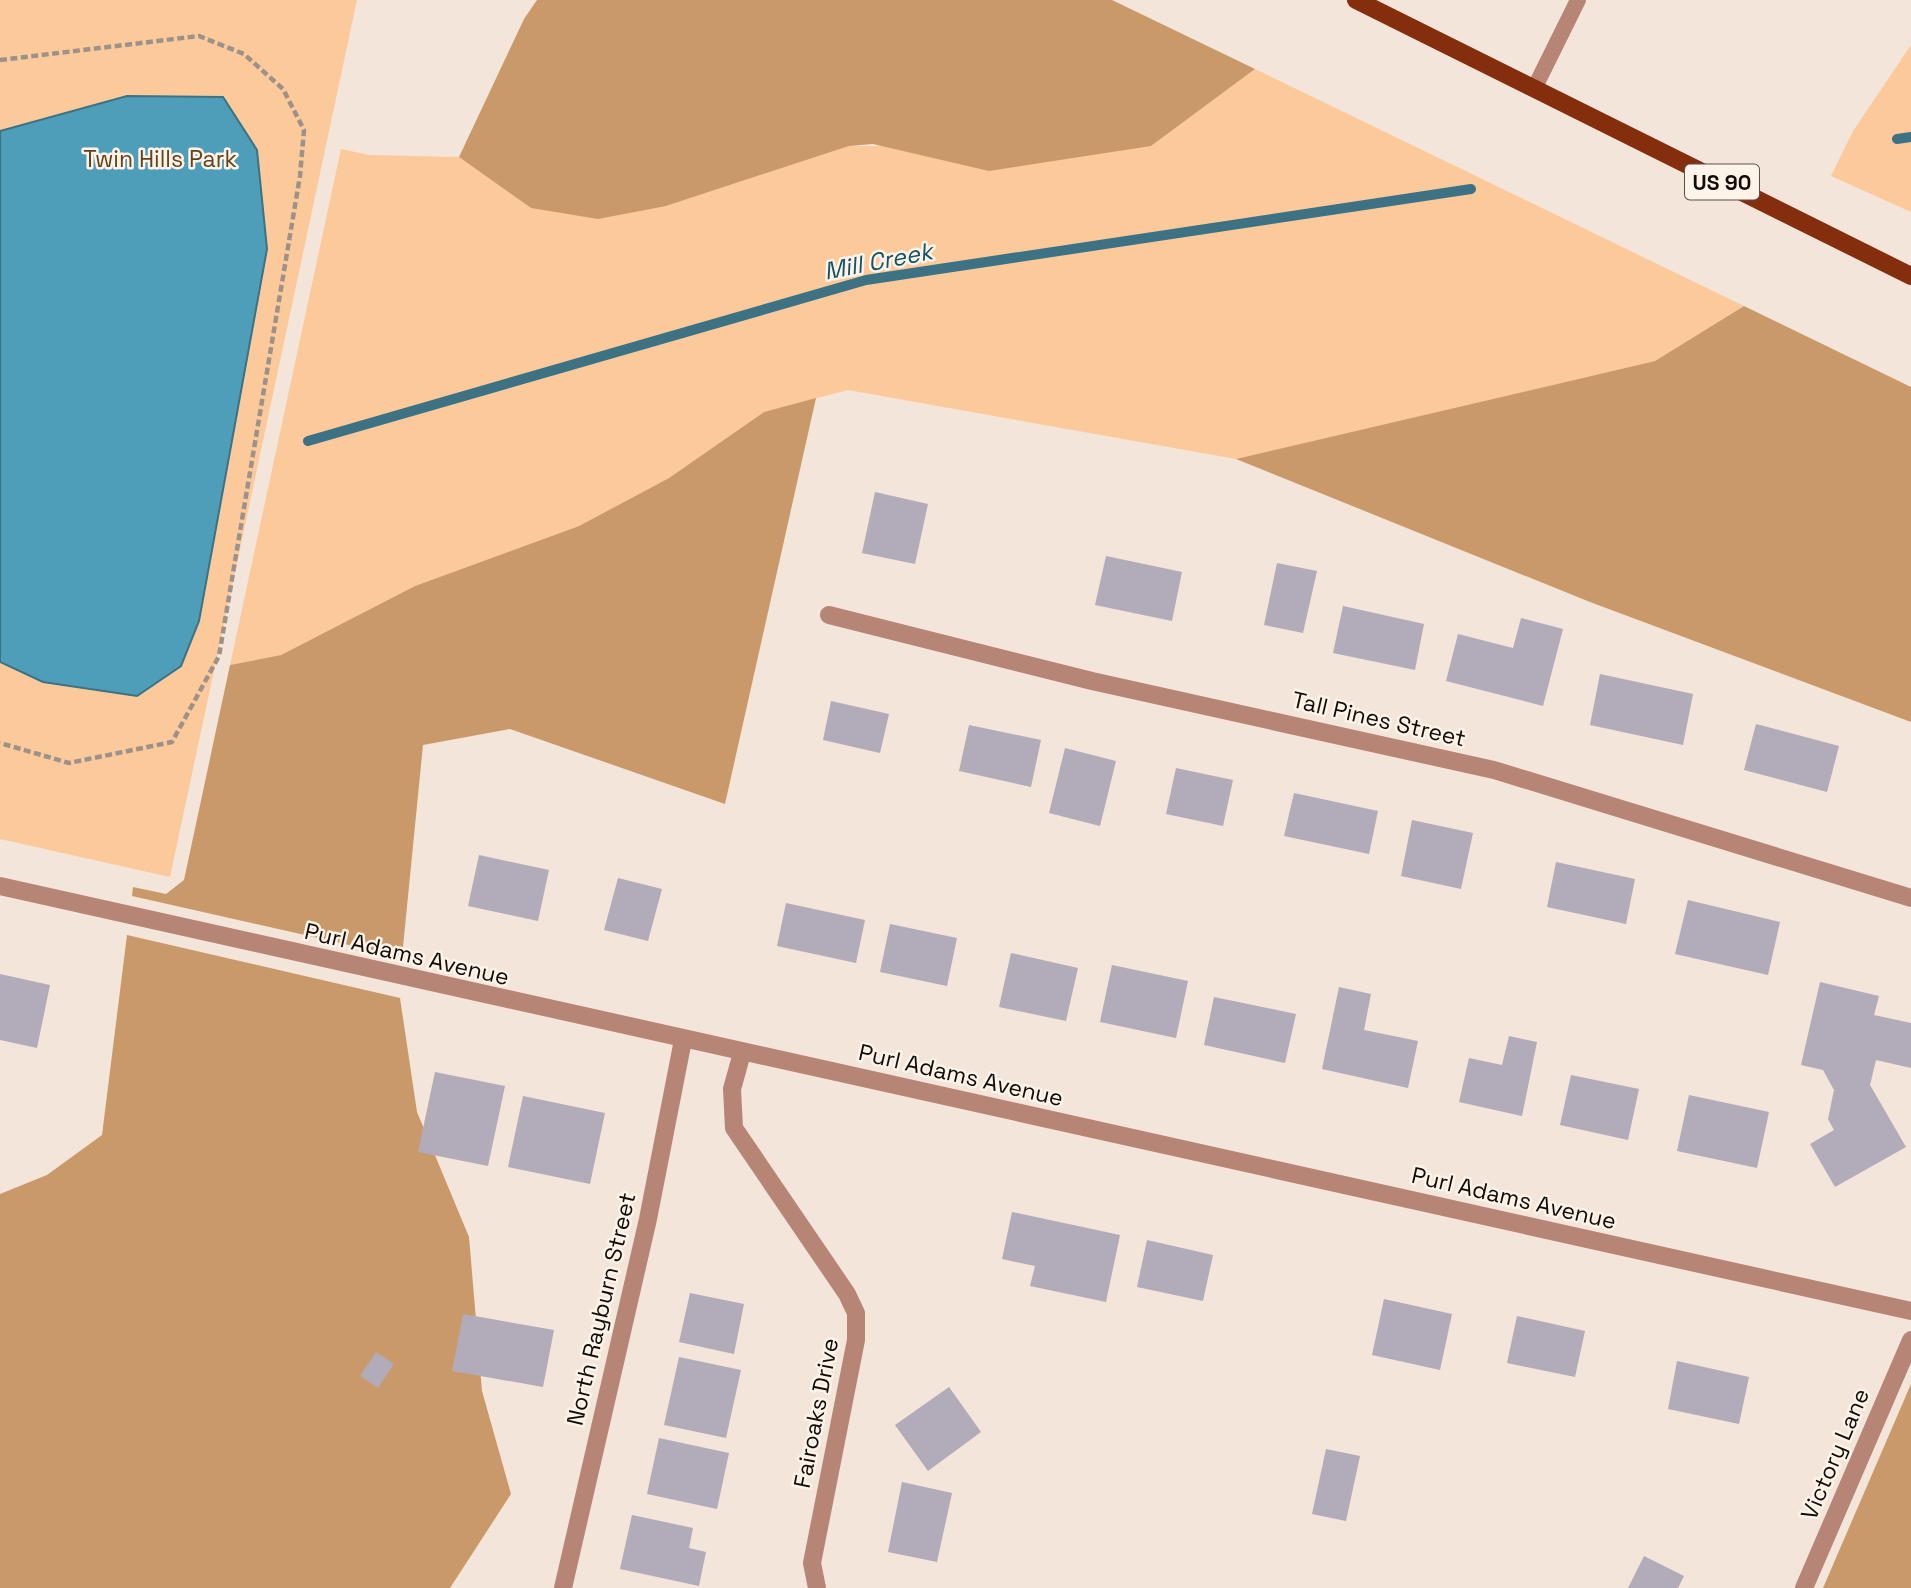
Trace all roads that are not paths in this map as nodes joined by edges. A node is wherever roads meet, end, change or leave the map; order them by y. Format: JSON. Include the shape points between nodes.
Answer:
{"nodes":[{"id":1,"x":1356,"y":0,"type":"edge"},
{"id":2,"x":1578,"y":0,"type":"edge"},
{"id":3,"x":1534,"y":89,"type":"junction"},
{"id":4,"x":1911,"y":276,"type":"edge"},
{"id":5,"x":829,"y":615,"type":"dead end"},
{"id":6,"x":0,"y":886,"type":"edge"},
{"id":7,"x":1911,"y":898,"type":"edge"},
{"id":8,"x":683,"y":1040,"type":"junction"},
{"id":9,"x":742,"y":1053,"type":"junction"},
{"id":10,"x":1911,"y":1311,"type":"edge"},
{"id":11,"x":1911,"y":1340,"type":"edge"},
{"id":12,"x":563,"y":1588,"type":"edge"},
{"id":13,"x":817,"y":1588,"type":"edge"},
{"id":14,"x":1804,"y":1588,"type":"edge"}],
"edges":[{"from":1,"to":3,"type":"main road","number":"US 90"},
{"from":2,"to":3,"type":"lane"},
{"from":3,"to":4,"type":"main road","number":"US 90"},
{"from":5,"to":7,"type":"street","name":"Tall Pines Street","via":[[1092,681],[1494,770]]},
{"from":6,"to":8,"type":"street","name":"Purl Adams Avenue"},
{"from":8,"to":9,"type":"street","name":"Purl Adams Avenue"},
{"from":8,"to":12,"type":"street","name":"North Rayburn Street","via":[[648,1219]]},
{"from":9,"to":10,"type":"street","name":"Purl Adams Avenue"},
{"from":9,"to":13,"type":"street","name":"Fairoaks Drive","via":[[731,1112],[739,1137],[856,1313],[856,1340],[812,1563]]},
{"from":11,"to":14,"type":"street","name":"Victory Lane"}]}
